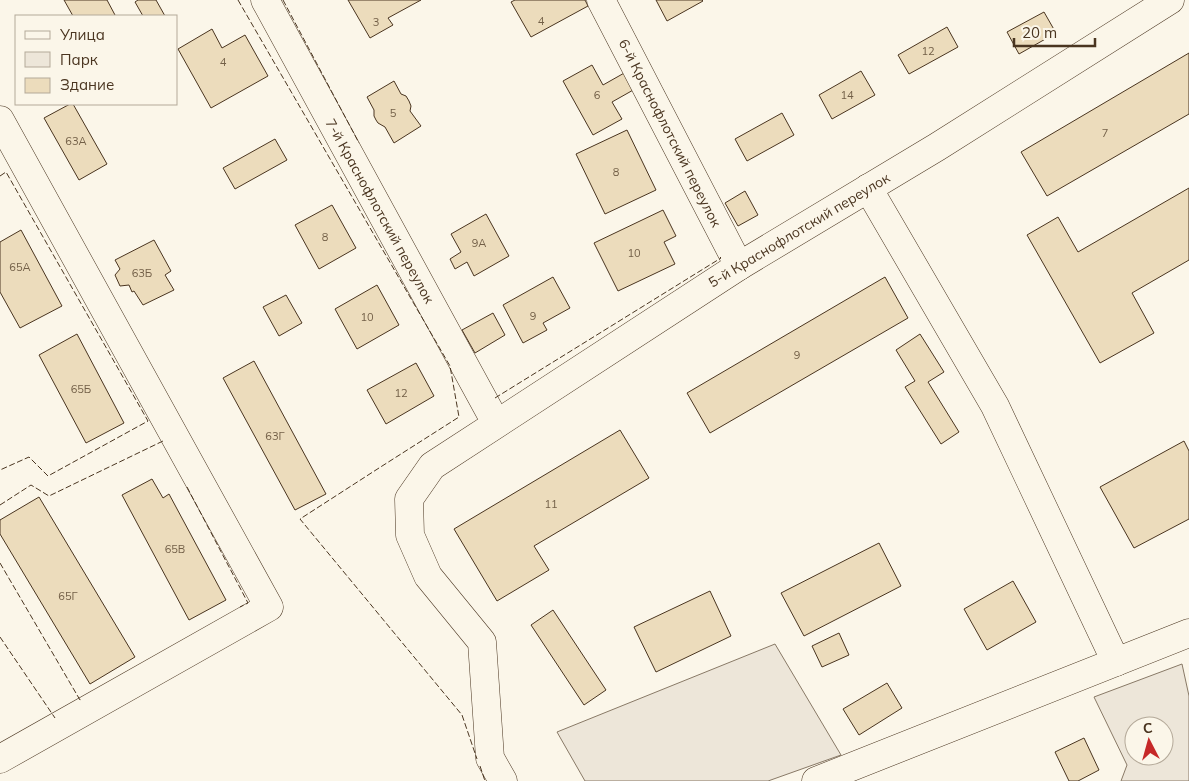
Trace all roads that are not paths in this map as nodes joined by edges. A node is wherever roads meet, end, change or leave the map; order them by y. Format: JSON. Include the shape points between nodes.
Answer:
{"nodes":[{"id":1,"x":265,"y":0,"type":"edge"},
{"id":2,"x":601,"y":0,"type":"edge"},
{"id":3,"x":1170,"y":0,"type":"edge"},
{"id":4,"x":0,"y":120,"type":"edge"},
{"id":5,"x":868,"y":188,"type":"junction"},
{"id":6,"x":739,"y":266,"type":"junction"},
{"id":7,"x":496,"y":423,"type":"junction"},
{"id":8,"x":1189,"y":633,"type":"edge"},
{"id":9,"x":1116,"y":662,"type":"junction"},
{"id":10,"x":0,"y":759,"type":"edge"},
{"id":11,"x":503,"y":781,"type":"edge"},
{"id":12,"x":816,"y":781,"type":"edge"}],
"edges":[{"from":1,"to":7,"type":"street","name":"7-й Краснофлотский переулок"},
{"from":2,"to":6,"type":"street","name":"6-й Краснофлотский переулок"},
{"from":3,"to":5,"type":"street","name":"5-й Краснофлотский переулок"},
{"from":4,"to":10,"type":"street","via":[[269,607]]},
{"from":5,"to":6,"type":"street","name":"5-й Краснофлотский переулок"},
{"from":5,"to":9,"type":"street","via":[[995,406]]},
{"from":6,"to":7,"type":"street","name":"5-й Краснофлотский переулок"},
{"from":7,"to":11,"type":"street","name":"5-й Краснофлотский переулок","via":[[432,466],[409,499],[410,535],[428,576],[482,642],[490,758]]},
{"from":8,"to":9,"type":"street"},
{"from":9,"to":12,"type":"street"}]}
